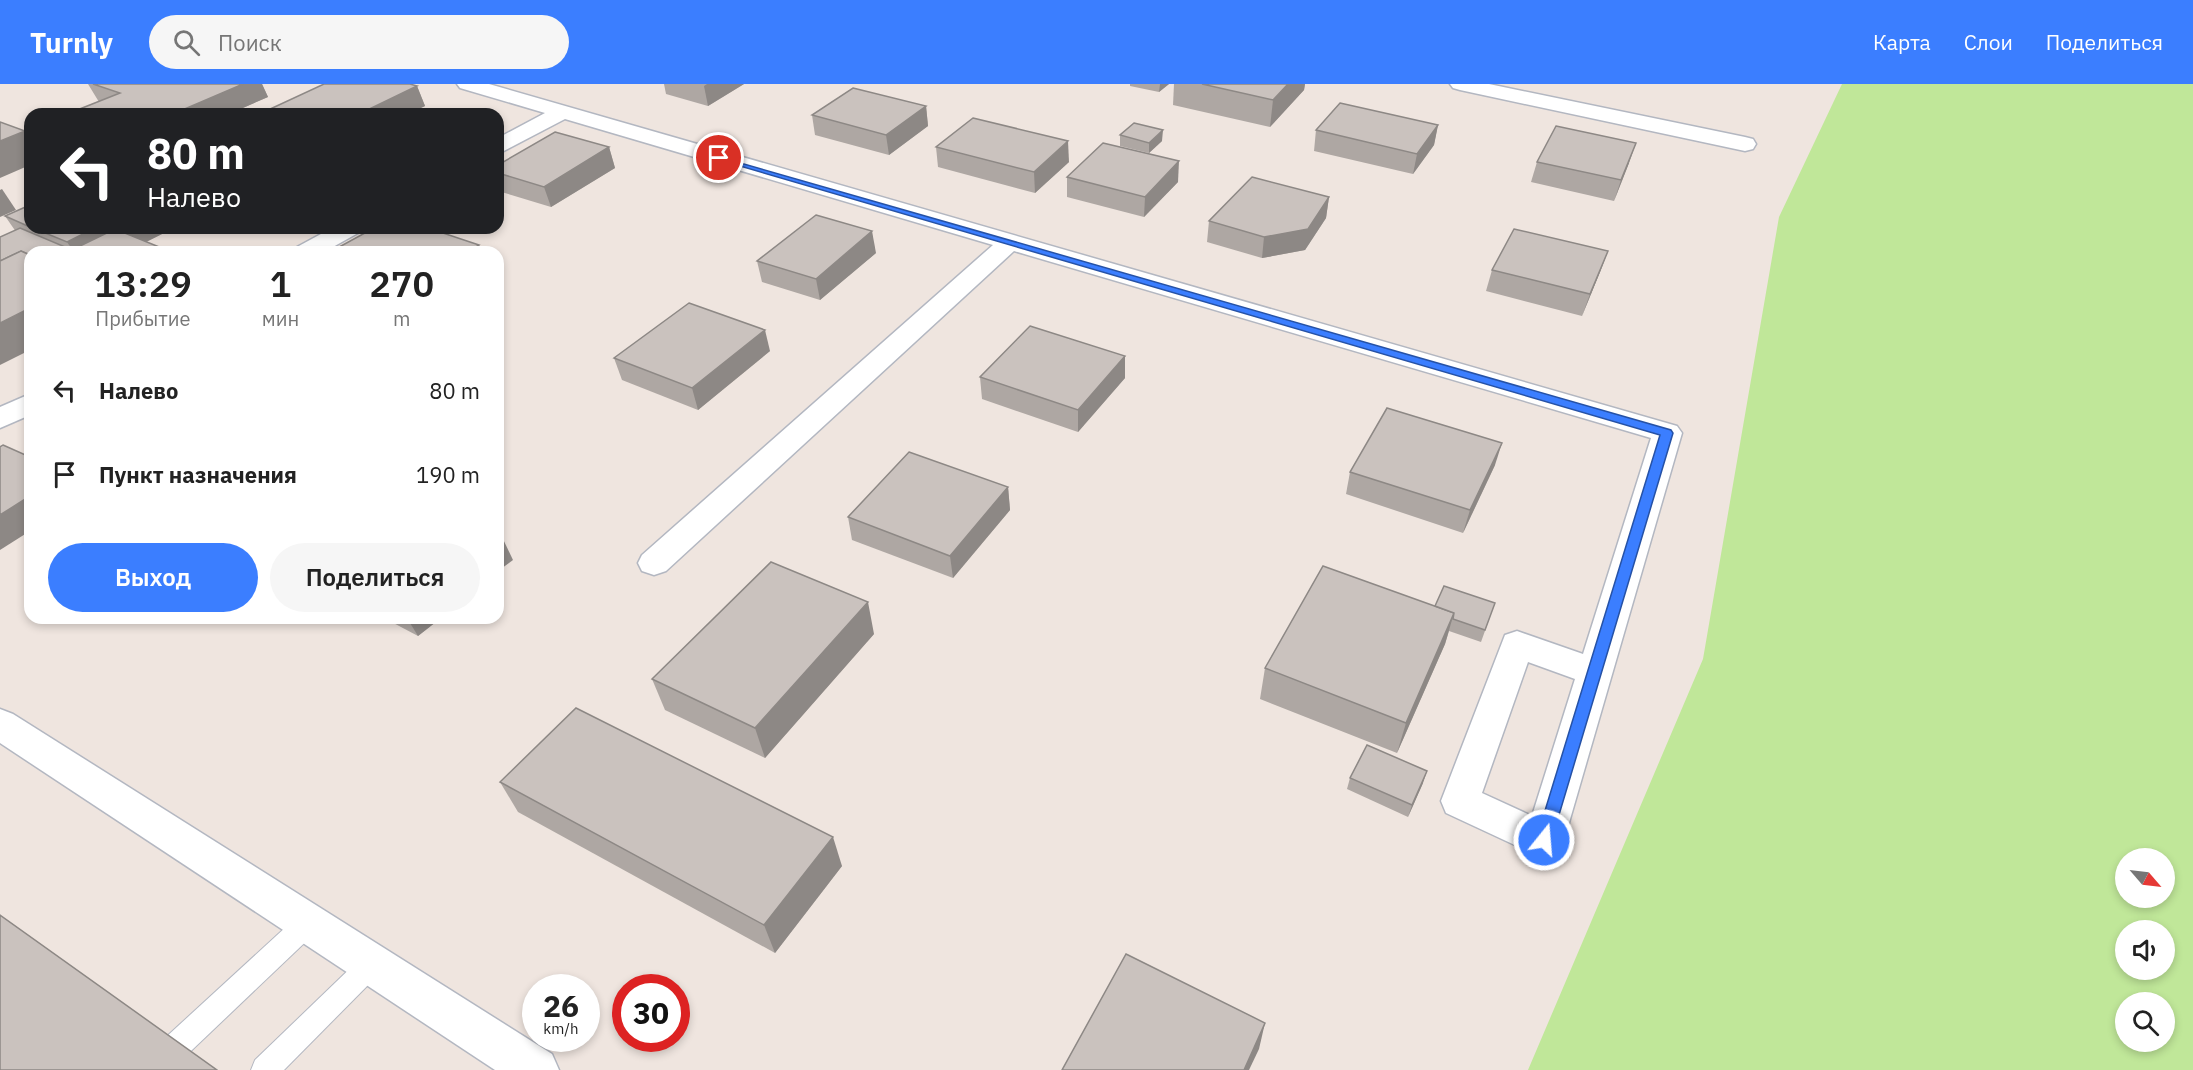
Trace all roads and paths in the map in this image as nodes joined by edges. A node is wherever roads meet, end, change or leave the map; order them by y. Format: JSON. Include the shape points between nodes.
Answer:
{"nodes":[{"id":1,"x":467,"y":84,"type":"edge"},
{"id":2,"x":1460,"y":84,"type":"edge"},
{"id":3,"x":563,"y":112,"type":"junction"},
{"id":4,"x":504,"y":144,"type":"edge"},
{"id":5,"x":1746,"y":144,"type":"dead end"},
{"id":6,"x":339,"y":234,"type":"edge"},
{"id":7,"x":1010,"y":242,"type":"junction"},
{"id":8,"x":317,"y":246,"type":"edge"},
{"id":9,"x":24,"y":406,"type":"edge"},
{"id":10,"x":0,"y":419,"type":"edge"},
{"id":11,"x":654,"y":563,"type":"dead end"},
{"id":12,"x":1594,"y":672,"type":"junction"},
{"id":13,"x":0,"y":724,"type":"edge"},
{"id":14,"x":308,"y":923,"type":"junction"},
{"id":15,"x":372,"y":964,"type":"junction"},
{"id":16,"x":150,"y":1070,"type":"edge"},
{"id":17,"x":265,"y":1070,"type":"edge"},
{"id":18,"x":536,"y":1070,"type":"edge"}],
"edges":[{"from":1,"to":3,"type":"street"},
{"from":2,"to":5,"type":"street"},
{"from":3,"to":4,"type":"street"},
{"from":3,"to":7,"type":"street"},
{"from":6,"to":8,"type":"street"},
{"from":7,"to":11,"type":"street"},
{"from":7,"to":12,"type":"street","via":[[1667,433]]},
{"from":9,"to":10,"type":"street"},
{"from":12,"to":12,"type":"street","via":[[1544,840],[1460,801],[1517,644]]},
{"from":13,"to":14,"type":"street"},
{"from":14,"to":15,"type":"street"},
{"from":14,"to":16,"type":"lane"},
{"from":15,"to":17,"type":"lane"},
{"from":15,"to":18,"type":"street"}]}
